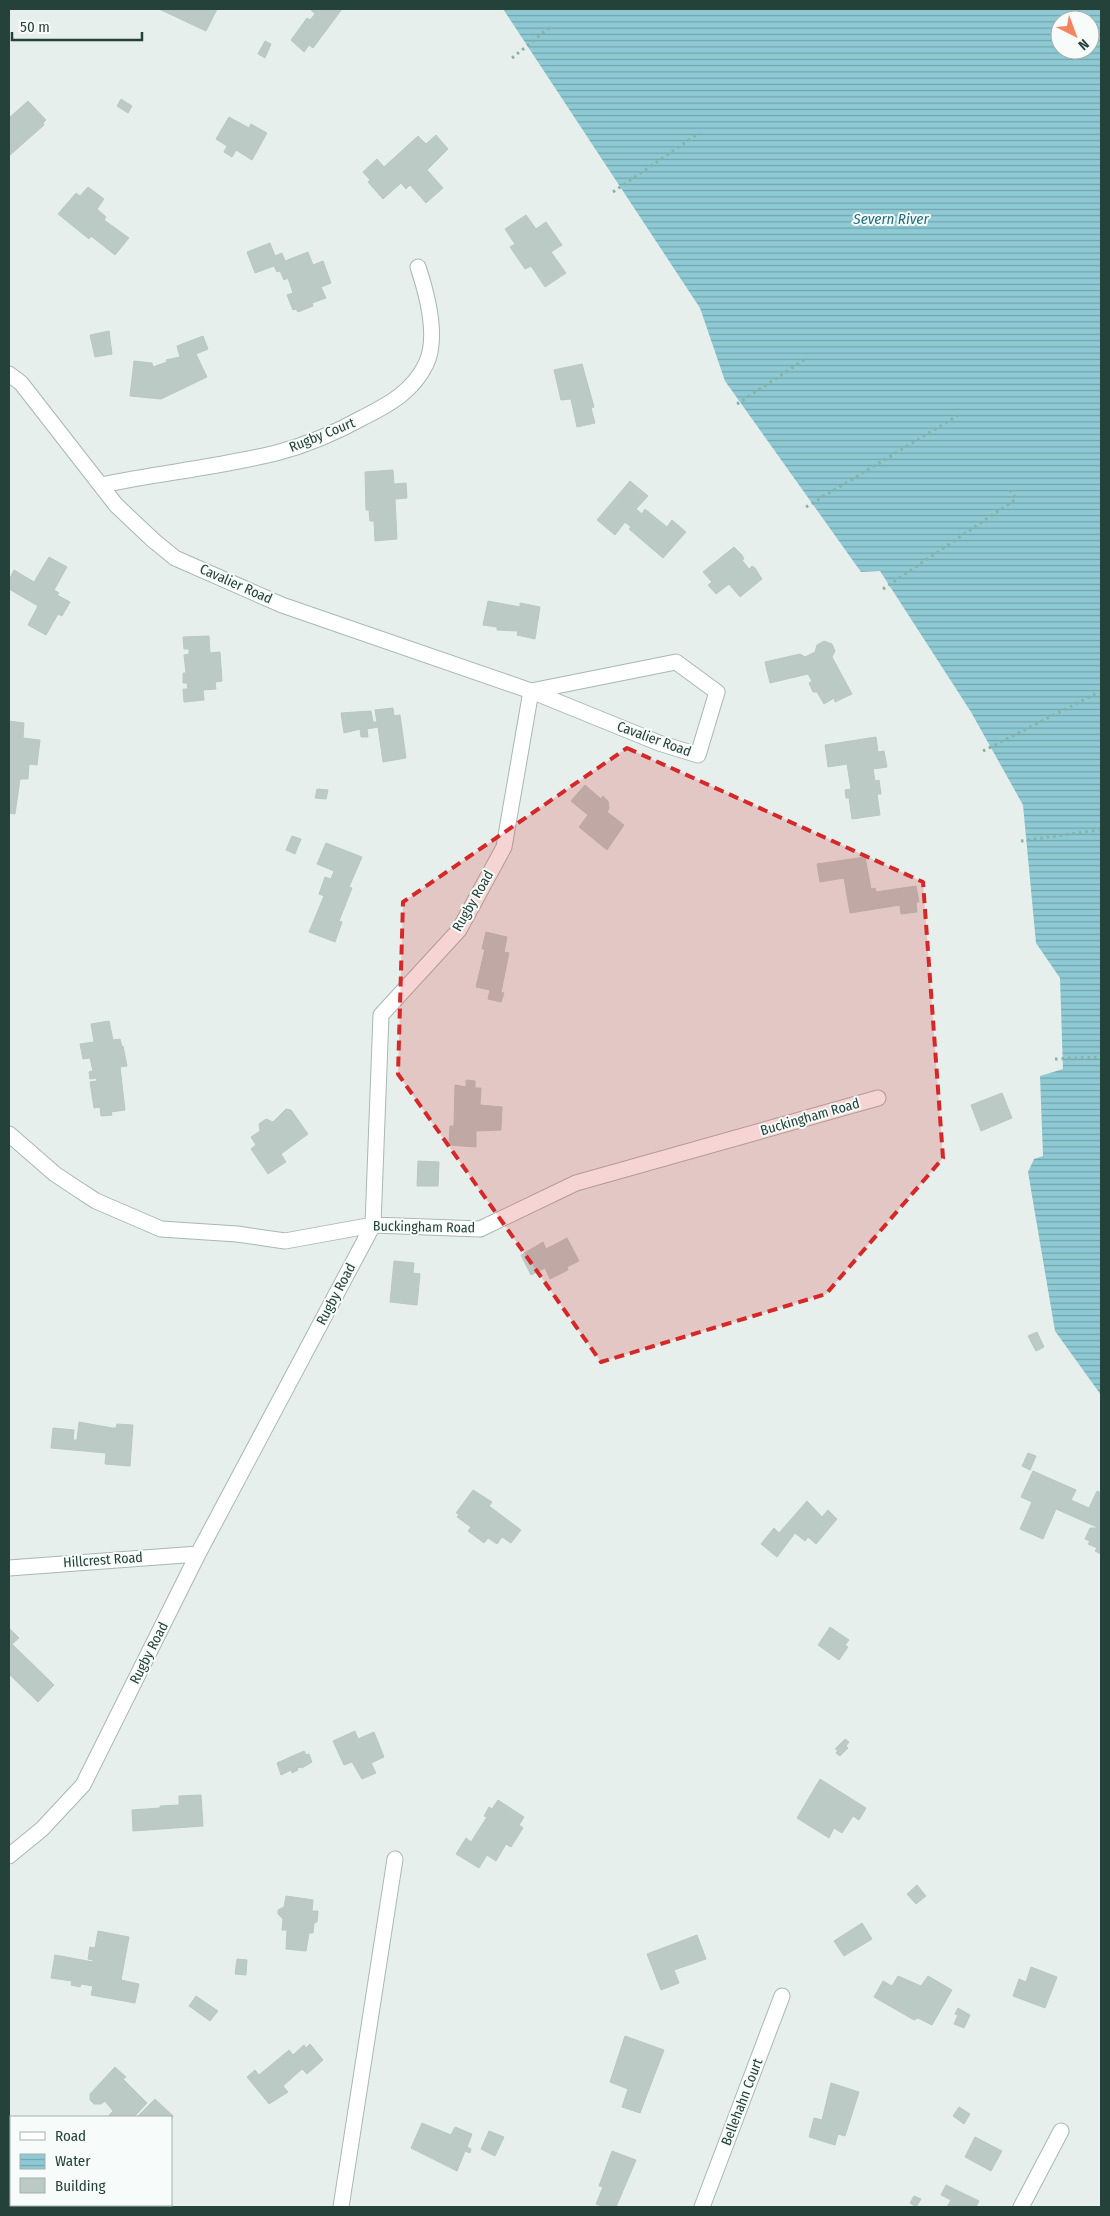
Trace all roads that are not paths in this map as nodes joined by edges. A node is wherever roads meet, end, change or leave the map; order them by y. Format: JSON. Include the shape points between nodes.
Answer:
{"nodes":[{"id":1,"x":418,"y":267,"type":"dead end"},
{"id":2,"x":9,"y":374,"type":"edge"},
{"id":3,"x":101,"y":485,"type":"junction"},
{"id":4,"x":531,"y":691,"type":"junction"},
{"id":5,"x":878,"y":1098,"type":"dead end"},
{"id":6,"x":9,"y":1134,"type":"edge"},
{"id":7,"x":373,"y":1225,"type":"junction"},
{"id":8,"x":198,"y":1554,"type":"junction"},
{"id":9,"x":9,"y":1568,"type":"edge"},
{"id":10,"x":9,"y":1856,"type":"edge"},
{"id":11,"x":395,"y":1859,"type":"dead end"},
{"id":12,"x":782,"y":1996,"type":"dead end"},
{"id":13,"x":1060,"y":2131,"type":"dead end"},
{"id":14,"x":341,"y":2207,"type":"edge"},
{"id":15,"x":702,"y":2207,"type":"edge"},
{"id":16,"x":1021,"y":2207,"type":"edge"}],
"edges":[{"from":1,"to":3,"type":"street","name":"Rugby Court","via":[[427,295],[432,333],[427,362],[413,386],[391,404],[324,437],[278,452]]},
{"from":2,"to":3,"type":"street","name":"Cavalier Road","via":[[21,383]]},
{"from":3,"to":4,"type":"street","name":"Cavalier Road","via":[[116,506],[175,558],[282,605]]},
{"from":4,"to":4,"type":"street","name":"Cavalier Road","via":[[676,662],[717,692],[698,755],[659,743]]},
{"from":4,"to":7,"type":"street","name":"Rugby Road","via":[[504,846],[459,930],[381,1015]]},
{"from":5,"to":7,"type":"street","name":"Buckingham Road","via":[[576,1182],[480,1229]]},
{"from":6,"to":7,"type":"street","name":"Buckingham Road","via":[[55,1174],[96,1201],[161,1229],[285,1240]]},
{"from":7,"to":8,"type":"street","name":"Rugby Road"},
{"from":8,"to":9,"type":"street","name":"Hillcrest Road"},
{"from":8,"to":10,"type":"street","name":"Rugby Road","via":[[83,1785],[42,1829]]},
{"from":11,"to":14,"type":"street"},
{"from":12,"to":15,"type":"street","name":"Bellehahn Court"},
{"from":13,"to":16,"type":"street"}]}
